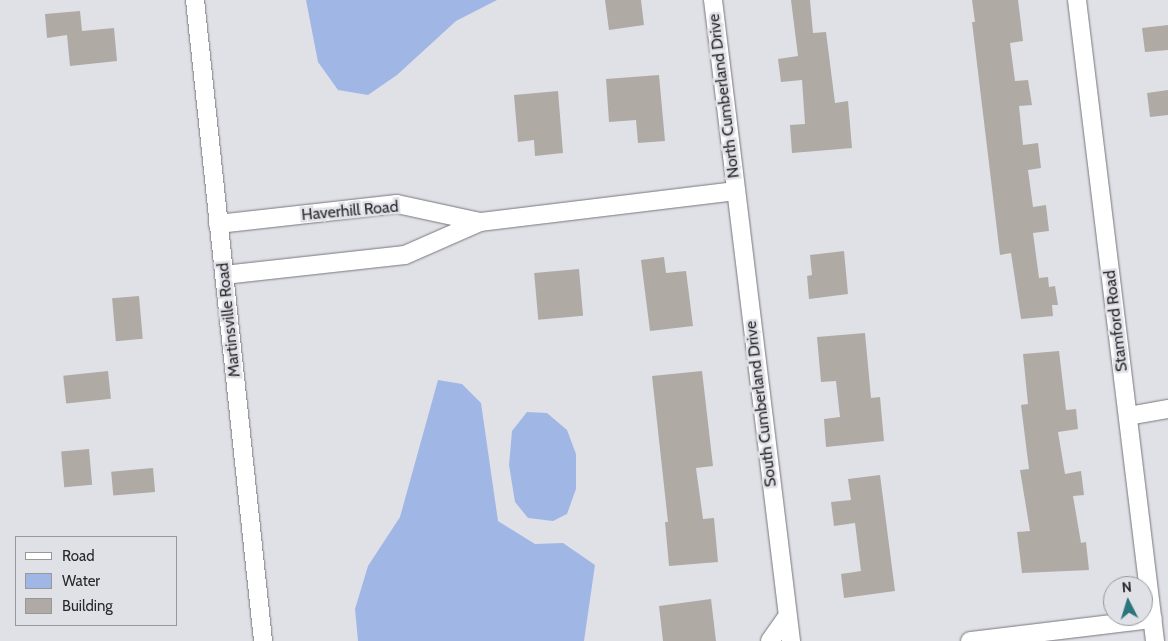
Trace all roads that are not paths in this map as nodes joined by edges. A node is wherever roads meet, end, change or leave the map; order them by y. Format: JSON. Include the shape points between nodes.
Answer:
{"nodes":[{"id":1,"x":194,"y":0,"type":"edge"},
{"id":2,"x":713,"y":0,"type":"edge"},
{"id":3,"x":1077,"y":0,"type":"edge"},
{"id":4,"x":735,"y":191,"type":"junction"},
{"id":5,"x":480,"y":222,"type":"junction"},
{"id":6,"x":218,"y":224,"type":"junction"},
{"id":7,"x":224,"y":275,"type":"junction"},
{"id":8,"x":1168,"y":409,"type":"edge"},
{"id":9,"x":1128,"y":416,"type":"junction"},
{"id":10,"x":1148,"y":576,"type":"edge"},
{"id":11,"x":786,"y":618,"type":"junction"},
{"id":12,"x":1153,"y":619,"type":"edge"},
{"id":13,"x":1103,"y":625,"type":"edge"},
{"id":14,"x":263,"y":641,"type":"edge"},
{"id":15,"x":770,"y":641,"type":"edge"},
{"id":16,"x":791,"y":641,"type":"edge"},
{"id":17,"x":970,"y":641,"type":"edge"},
{"id":18,"x":1155,"y":641,"type":"edge"}],
"edges":[{"from":1,"to":6,"type":"street","name":"Martinsville Road"},
{"from":2,"to":4,"type":"street","name":"North Cumberland Drive"},
{"from":3,"to":9,"type":"street","name":"Stamford Road"},
{"from":4,"to":5,"type":"street","name":"Haverhill Road"},
{"from":4,"to":11,"type":"street","name":"South Cumberland Drive"},
{"from":5,"to":6,"type":"street","name":"Haverhill Road","via":[[397,204]]},
{"from":5,"to":7,"type":"street","name":"Haverhill Road","via":[[405,254]]},
{"from":6,"to":7,"type":"street","name":"Martinsville Road"},
{"from":7,"to":14,"type":"street","name":"Martinsville Road"},
{"from":8,"to":9,"type":"street"},
{"from":9,"to":10,"type":"street","name":"Stamford Road"},
{"from":11,"to":15,"type":"street"},
{"from":11,"to":16,"type":"street","name":"South Cumberland Drive"},
{"from":12,"to":18,"type":"street","name":"Stamford Road"},
{"from":13,"to":17,"type":"street"}]}
